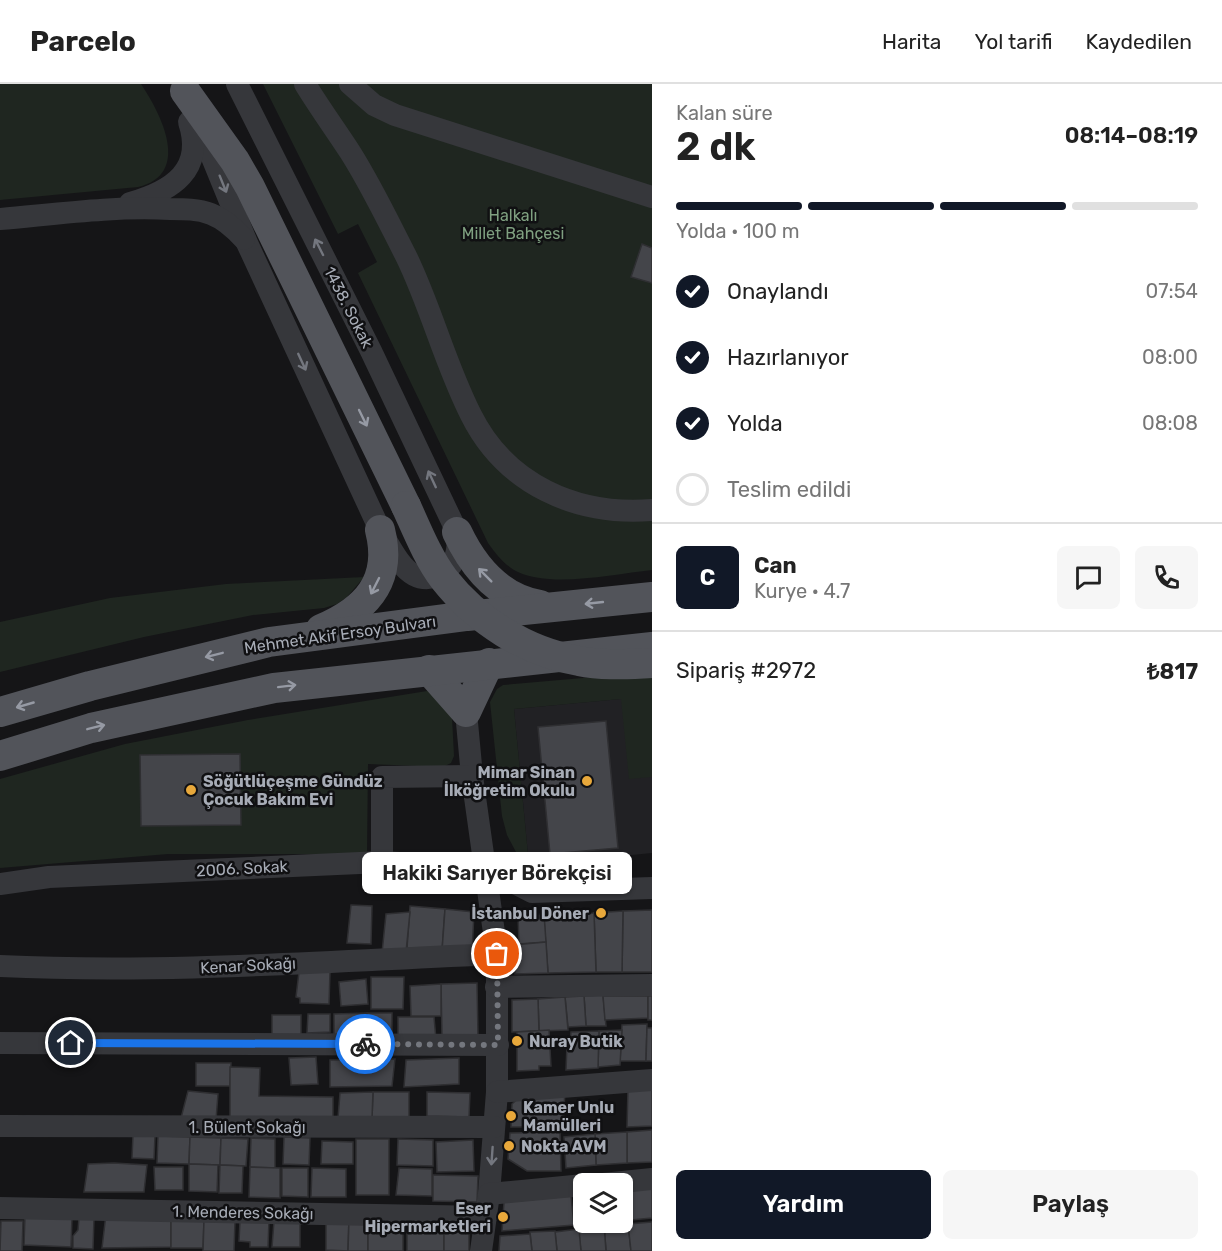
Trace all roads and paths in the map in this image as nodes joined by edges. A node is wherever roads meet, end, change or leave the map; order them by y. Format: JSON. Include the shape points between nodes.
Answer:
{"nodes":[{"id":1,"x":237,"y":84,"type":"edge"},
{"id":2,"x":305,"y":84,"type":"edge"},
{"id":3,"x":350,"y":84,"type":"edge"},
{"id":4,"x":183,"y":87,"type":"edge"},
{"id":5,"x":652,"y":197,"type":"edge"},
{"id":6,"x":107,"y":209,"type":"junction"},
{"id":7,"x":0,"y":219,"type":"edge"},
{"id":8,"x":247,"y":243,"type":"junction"},
{"id":9,"x":652,"y":510,"type":"edge"},
{"id":10,"x":380,"y":530,"type":"junction"},
{"id":11,"x":457,"y":532,"type":"junction"},
{"id":12,"x":652,"y":597,"type":"edge"},
{"id":13,"x":555,"y":608,"type":"junction"},
{"id":14,"x":300,"y":638,"type":"junction"},
{"id":15,"x":652,"y":647,"type":"edge"},
{"id":16,"x":489,"y":663,"type":"junction"},
{"id":17,"x":652,"y":663,"type":"edge"},
{"id":18,"x":429,"y":670,"type":"junction"},
{"id":19,"x":0,"y":712,"type":"edge"},
{"id":20,"x":466,"y":712,"type":"junction"},
{"id":21,"x":0,"y":756,"type":"edge"},
{"id":22,"x":472,"y":776,"type":"junction"},
{"id":23,"x":382,"y":862,"type":"junction"},
{"id":24,"x":485,"y":868,"type":"junction"},
{"id":25,"x":0,"y":884,"type":"edge"},
{"id":26,"x":652,"y":888,"type":"edge"},
{"id":27,"x":497,"y":954,"type":"junction"},
{"id":28,"x":0,"y":966,"type":"edge"},
{"id":29,"x":652,"y":985,"type":"edge"},
{"id":30,"x":496,"y":987,"type":"junction"},
{"id":31,"x":0,"y":1042,"type":"edge"},
{"id":32,"x":498,"y":1045,"type":"junction"},
{"id":33,"x":652,"y":1080,"type":"edge"},
{"id":34,"x":496,"y":1092,"type":"junction"},
{"id":35,"x":0,"y":1126,"type":"edge"},
{"id":36,"x":494,"y":1126,"type":"junction"},
{"id":37,"x":652,"y":1179,"type":"edge"},
{"id":38,"x":633,"y":1181,"type":"edge"},
{"id":39,"x":573,"y":1186,"type":"edge"},
{"id":40,"x":489,"y":1194,"type":"junction"},
{"id":41,"x":0,"y":1208,"type":"edge"},
{"id":42,"x":486,"y":1217,"type":"junction"},
{"id":43,"x":481,"y":1251,"type":"edge"}],
"edges":[{"from":11,"to":1,"type":"street","name":"1438. Sokak","one_way":true},
{"from":2,"to":9,"type":"street","via":[[388,220],[422,291],[472,417],[491,446],[538,488],[567,501],[600,509]]},
{"from":3,"to":5,"type":"street","via":[[374,105],[395,115]]},
{"from":4,"to":6,"type":"street","via":[[194,142],[191,163],[179,178],[154,195]]},
{"from":4,"to":8,"type":"street","one_way":true},
{"from":4,"to":17,"type":"main road","one_way":true,"bridge":true,"via":[[254,194],[443,578],[469,607],[501,631],[538,650],[578,661]]},
{"from":6,"to":7,"type":"street"},
{"from":6,"to":8,"type":"street","via":[[197,210],[225,222]]},
{"from":8,"to":10,"type":"street","one_way":true},
{"from":10,"to":11,"type":"street","via":[[405,567],[426,579],[438,577],[455,560]]},
{"from":10,"to":14,"type":"main road","one_way":true,"via":[[383,565],[368,598],[339,621]]},
{"from":13,"to":11,"type":"main road","one_way":true,"via":[[529,603],[504,592],[468,555]]},
{"from":12,"to":13,"type":"main road","name":"Mehmet Akif Ersoy Bulvarı","one_way":true},
{"from":13,"to":14,"type":"main road","name":"Mehmet Akif Ersoy Bulvarı"},
{"from":14,"to":19,"type":"main road","name":"Mehmet Akif Ersoy Bulvarı","one_way":true,"via":[[101,683]]},
{"from":15,"to":16,"type":"main road"},
{"from":16,"to":18,"type":"main road"},
{"from":16,"to":20,"type":"main road"},
{"from":18,"to":20,"type":"main road"},
{"from":21,"to":18,"type":"main road","one_way":true,"via":[[91,728],[274,688]]},
{"from":20,"to":22,"type":"street"},
{"from":22,"to":23,"type":"street","via":[[382,777]]},
{"from":22,"to":24,"type":"street"},
{"from":23,"to":24,"type":"street","name":"2006. Sokak"},
{"from":23,"to":25,"type":"street","name":"2006. Sokak","via":[[49,877]]},
{"from":24,"to":26,"type":"street","via":[[532,892]]},
{"from":24,"to":27,"type":"street"},
{"from":27,"to":28,"type":"street","name":"Kenar Sokağı","via":[[152,969]]},
{"from":27,"to":30,"type":"street"},
{"from":29,"to":30,"type":"street"},
{"from":30,"to":32,"type":"street"},
{"from":31,"to":32,"type":"street"},
{"from":32,"to":34,"type":"street"},
{"from":33,"to":34,"type":"street"},
{"from":34,"to":36,"type":"street"},
{"from":35,"to":36,"type":"street","name":"1. Bülent Sokağı"},
{"from":36,"to":40,"type":"street","one_way":true},
{"from":37,"to":38,"type":"street"},
{"from":39,"to":40,"type":"street"},
{"from":40,"to":42,"type":"street"},
{"from":41,"to":42,"type":"street","name":"1. Menderes Sokağı"},
{"from":42,"to":43,"type":"street"}]}
